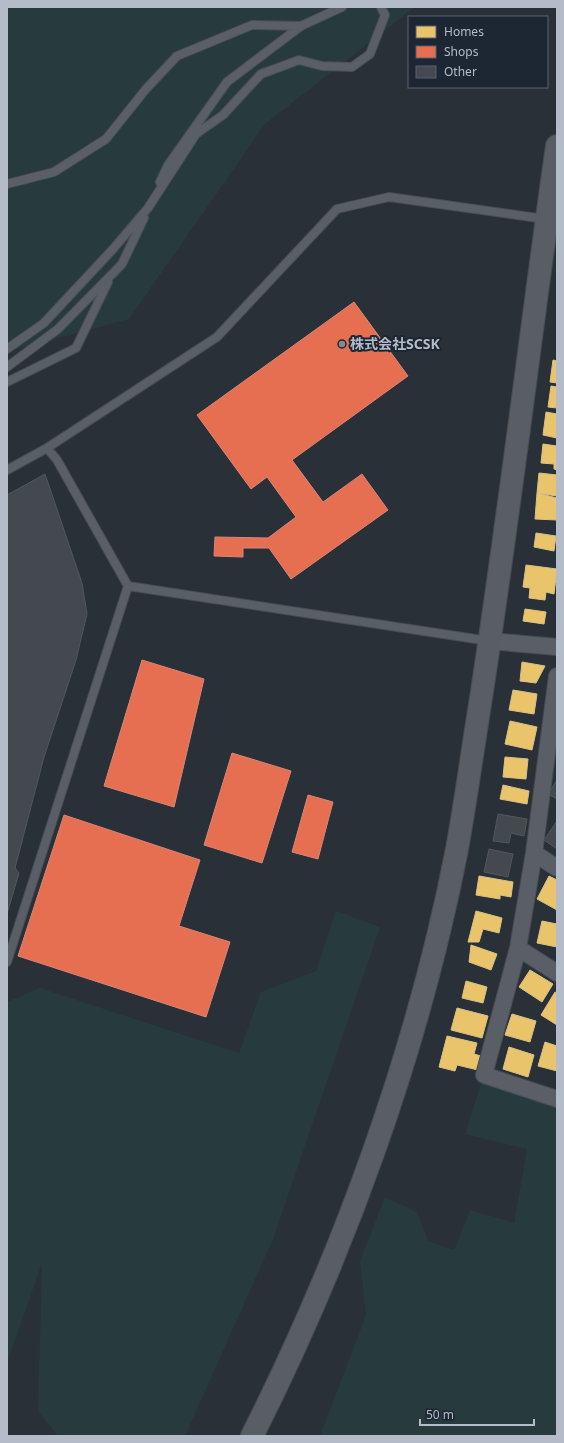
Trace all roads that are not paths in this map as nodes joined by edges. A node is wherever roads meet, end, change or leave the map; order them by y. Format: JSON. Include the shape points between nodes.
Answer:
{"nodes":[{"id":1,"x":342,"y":7,"type":"edge"},
{"id":2,"x":381,"y":7,"type":"edge"},
{"id":3,"x":301,"y":26,"type":"junction"},
{"id":4,"x":557,"y":146,"type":"edge"},
{"id":5,"x":7,"y":184,"type":"edge"},
{"id":6,"x":148,"y":208,"type":"junction"},
{"id":7,"x":547,"y":219,"type":"junction"},
{"id":8,"x":111,"y":276,"type":"junction"},
{"id":9,"x":7,"y":349,"type":"edge"},
{"id":10,"x":7,"y":367,"type":"edge"},
{"id":11,"x":7,"y":382,"type":"edge"},
{"id":12,"x":46,"y":448,"type":"junction"},
{"id":13,"x":7,"y":470,"type":"edge"},
{"id":14,"x":128,"y":586,"type":"junction"},
{"id":15,"x":490,"y":641,"type":"junction"},
{"id":16,"x":557,"y":647,"type":"edge"},
{"id":17,"x":557,"y":676,"type":"edge"},
{"id":18,"x":552,"y":752,"type":"edge"},
{"id":19,"x":534,"y":853,"type":"junction"},
{"id":20,"x":557,"y":868,"type":"edge"},
{"id":21,"x":518,"y":948,"type":"junction"},
{"id":22,"x":7,"y":962,"type":"edge"},
{"id":23,"x":557,"y":973,"type":"edge"},
{"id":24,"x":557,"y":1099,"type":"edge"},
{"id":25,"x":252,"y":1436,"type":"edge"}],
"edges":[{"from":1,"to":3,"type":"lane"},
{"from":2,"to":6,"type":"lane","via":[[385,15],[370,54],[352,67],[322,66],[299,60],[261,74],[223,115],[196,134]]},
{"from":3,"to":5,"type":"lane","via":[[252,25],[176,56],[106,139],[54,172]]},
{"from":3,"to":6,"type":"lane","via":[[227,82],[168,165]]},
{"from":4,"to":7,"type":"street"},
{"from":6,"to":8,"type":"lane","via":[[122,264]]},
{"from":6,"to":9,"type":"lane","via":[[44,323]]},
{"from":7,"to":12,"type":"lane","via":[[389,196],[337,209],[217,337]]},
{"from":7,"to":15,"type":"street"},
{"from":8,"to":10,"type":"lane","via":[[58,330]]},
{"from":8,"to":11,"type":"lane","via":[[76,348]]},
{"from":12,"to":13,"type":"lane"},
{"from":12,"to":14,"type":"lane","via":[[57,460]]},
{"from":14,"to":15,"type":"lane"},
{"from":14,"to":22,"type":"lane"},
{"from":15,"to":16,"type":"street"},
{"from":15,"to":25,"type":"street","via":[[457,849],[429,970],[396,1085],[322,1284],[296,1346]]},
{"from":17,"to":18,"type":"street"},
{"from":18,"to":19,"type":"street"},
{"from":19,"to":20,"type":"street"},
{"from":19,"to":21,"type":"street"},
{"from":21,"to":23,"type":"street"},
{"from":21,"to":24,"type":"street","via":[[484,1075]]}]}
